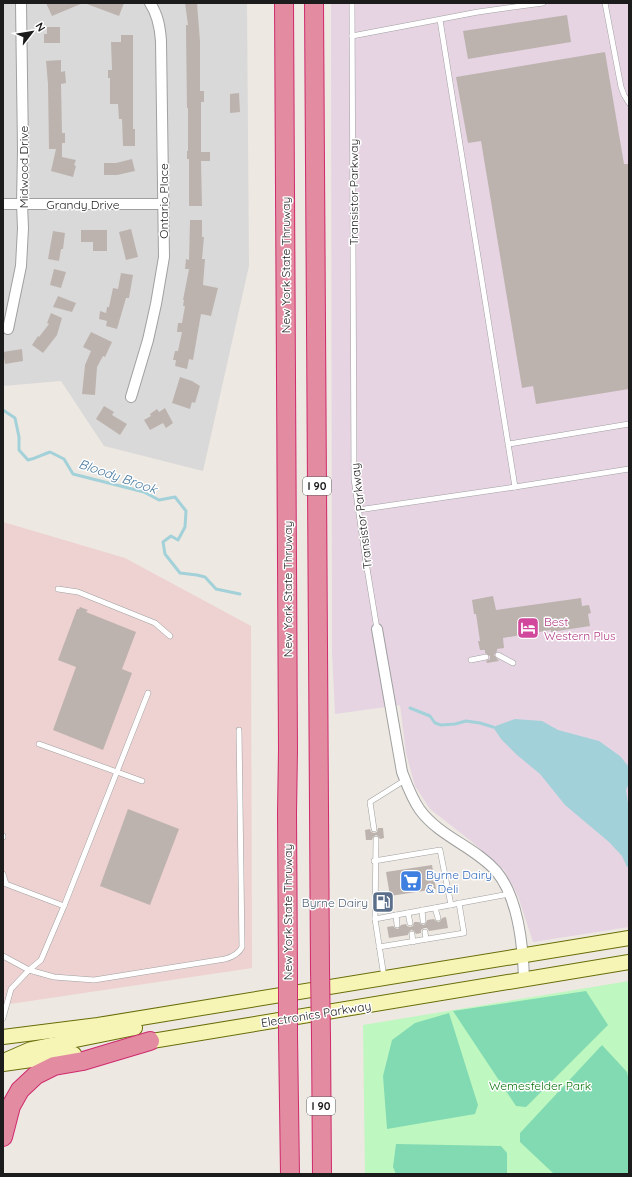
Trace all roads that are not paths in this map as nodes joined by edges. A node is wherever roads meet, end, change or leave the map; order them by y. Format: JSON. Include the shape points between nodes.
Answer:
{"nodes":[{"id":1,"x":21,"y":3,"type":"edge"},
{"id":2,"x":150,"y":3,"type":"edge"},
{"id":3,"x":284,"y":3,"type":"edge"},
{"id":4,"x":314,"y":3,"type":"edge"},
{"id":5,"x":352,"y":3,"type":"edge"},
{"id":6,"x":543,"y":3,"type":"edge"},
{"id":7,"x":605,"y":3,"type":"edge"},
{"id":8,"x":440,"y":20,"type":"junction"},
{"id":9,"x":352,"y":36,"type":"junction"},
{"id":10,"x":629,"y":103,"type":"edge"},
{"id":11,"x":3,"y":204,"type":"edge"},
{"id":12,"x":22,"y":204,"type":"junction"},
{"id":13,"x":164,"y":204,"type":"junction"},
{"id":14,"x":8,"y":329,"type":"dead end"},
{"id":15,"x":131,"y":397,"type":"dead end"},
{"id":16,"x":629,"y":424,"type":"edge"},
{"id":17,"x":508,"y":444,"type":"junction"},
{"id":18,"x":629,"y":469,"type":"edge"},
{"id":19,"x":516,"y":486,"type":"junction"},
{"id":20,"x":358,"y":510,"type":"junction"},
{"id":21,"x":58,"y":589,"type":"dead end"},
{"id":22,"x":377,"y":629,"type":"joint"},
{"id":23,"x":170,"y":636,"type":"dead end"},
{"id":24,"x":498,"y":655,"type":"dead end"},
{"id":25,"x":486,"y":657,"type":"dead end"},
{"id":26,"x":471,"y":660,"type":"dead end"},
{"id":27,"x":513,"y":663,"type":"dead end"},
{"id":28,"x":148,"y":693,"type":"dead end"},
{"id":29,"x":239,"y":730,"type":"dead end"},
{"id":30,"x":39,"y":744,"type":"dead end"},
{"id":31,"x":117,"y":772,"type":"junction"},
{"id":32,"x":405,"y":780,"type":"junction"},
{"id":33,"x":142,"y":781,"type":"dead end"},
{"id":34,"x":374,"y":829,"type":"dead end"},
{"id":35,"x":376,"y":839,"type":"dead end"},
{"id":36,"x":374,"y":861,"type":"junction"},
{"id":37,"x":3,"y":874,"type":"edge"},
{"id":38,"x":509,"y":894,"type":"junction"},
{"id":39,"x":459,"y":903,"type":"junction"},
{"id":40,"x":451,"y":905,"type":"junction"},
{"id":41,"x":64,"y":906,"type":"junction"},
{"id":42,"x":435,"y":908,"type":"junction"},
{"id":43,"x":422,"y":910,"type":"junction"},
{"id":44,"x":408,"y":913,"type":"junction"},
{"id":45,"x":396,"y":915,"type":"junction"},
{"id":46,"x":438,"y":918,"type":"dead end"},
{"id":47,"x":375,"y":919,"type":"junction"},
{"id":48,"x":423,"y":921,"type":"dead end"},
{"id":49,"x":410,"y":923,"type":"dead end"},
{"id":50,"x":397,"y":925,"type":"dead end"},
{"id":51,"x":440,"y":930,"type":"dead end"},
{"id":52,"x":425,"y":932,"type":"dead end"},
{"id":53,"x":412,"y":934,"type":"dead end"},
{"id":54,"x":399,"y":936,"type":"dead end"},
{"id":55,"x":441,"y":937,"type":"junction"},
{"id":56,"x":629,"y":938,"type":"edge"},
{"id":57,"x":426,"y":940,"type":"junction"},
{"id":58,"x":413,"y":942,"type":"junction"},
{"id":59,"x":400,"y":944,"type":"junction"},
{"id":60,"x":379,"y":947,"type":"junction"},
{"id":61,"x":3,"y":956,"type":"edge"},
{"id":62,"x":523,"y":956,"type":"junction"},
{"id":63,"x":629,"y":962,"type":"edge"},
{"id":64,"x":29,"y":970,"type":"junction"},
{"id":65,"x":384,"y":978,"type":"junction"},
{"id":66,"x":524,"y":979,"type":"junction"},
{"id":67,"x":203,"y":1008,"type":"junction"},
{"id":68,"x":3,"y":1018,"type":"edge"},
{"id":69,"x":3,"y":1037,"type":"edge"},
{"id":70,"x":150,"y":1041,"type":"junction"},
{"id":71,"x":3,"y":1061,"type":"edge"},
{"id":72,"x":3,"y":1064,"type":"edge"},
{"id":73,"x":288,"y":1076,"type":"junction"},
{"id":74,"x":3,"y":1137,"type":"edge"},
{"id":75,"x":277,"y":1174,"type":"edge"},
{"id":76,"x":290,"y":1174,"type":"edge"},
{"id":77,"x":322,"y":1174,"type":"edge"}],
"edges":[{"from":1,"to":12,"type":"street","name":"Midwood Drive"},
{"from":2,"to":13,"type":"street","name":"Ontario Place","via":[[156,12],[162,40]]},
{"from":3,"to":73,"type":"highway","name":"New York State Thruway","number":"I 90","bridge":true},
{"from":4,"to":77,"type":"highway","number":"I 90","bridge":true},
{"from":5,"to":9,"type":"lane","name":"Transistor Parkway"},
{"from":6,"to":8,"type":"lane"},
{"from":7,"to":10,"type":"lane","via":[[621,87]]},
{"from":8,"to":9,"type":"lane"},
{"from":8,"to":17,"type":"lane"},
{"from":9,"to":20,"type":"lane","name":"Transistor Parkway","via":[[354,479]]},
{"from":11,"to":12,"type":"street","name":"Grandy Drive"},
{"from":12,"to":13,"type":"street","name":"Grandy Drive"},
{"from":12,"to":14,"type":"street","name":"Midwood Drive","via":[[24,228],[21,266]]},
{"from":13,"to":15,"type":"street","name":"Ontario Place","via":[[164,257],[156,304]]},
{"from":16,"to":17,"type":"lane"},
{"from":17,"to":19,"type":"lane"},
{"from":18,"to":19,"type":"lane"},
{"from":19,"to":20,"type":"lane"},
{"from":20,"to":22,"type":"lane","name":"Transistor Parkway"},
{"from":21,"to":23,"type":"lane","via":[[78,592],[155,623]]},
{"from":22,"to":32,"type":"street","name":"Transistor Parkway"},
{"from":24,"to":27,"type":"lane"},
{"from":25,"to":26,"type":"lane"},
{"from":28,"to":31,"type":"lane"},
{"from":29,"to":64,"type":"lane","via":[[241,950],[225,959],[94,980],[54,977]]},
{"from":30,"to":31,"type":"lane"},
{"from":31,"to":33,"type":"lane"},
{"from":31,"to":41,"type":"lane"},
{"from":32,"to":34,"type":"lane","via":[[370,802]]},
{"from":32,"to":38,"type":"street","name":"Transistor Parkway","via":[[421,811],[440,829],[477,853],[496,872]]},
{"from":35,"to":36,"type":"lane"},
{"from":36,"to":40,"type":"lane","via":[[440,850]]},
{"from":36,"to":47,"type":"lane"},
{"from":37,"to":41,"type":"lane","via":[[6,884]]},
{"from":38,"to":39,"type":"lane"},
{"from":38,"to":62,"type":"street","name":"Transistor Parkway","via":[[522,936]]},
{"from":39,"to":40,"type":"lane"},
{"from":39,"to":55,"type":"lane","via":[[464,933]]},
{"from":40,"to":42,"type":"lane"},
{"from":41,"to":64,"type":"lane","via":[[41,960]]},
{"from":42,"to":43,"type":"lane"},
{"from":42,"to":46,"type":"lane"},
{"from":43,"to":44,"type":"lane"},
{"from":43,"to":48,"type":"lane"},
{"from":44,"to":45,"type":"lane"},
{"from":44,"to":49,"type":"lane"},
{"from":45,"to":47,"type":"lane"},
{"from":45,"to":50,"type":"lane"},
{"from":47,"to":60,"type":"lane"},
{"from":51,"to":55,"type":"lane"},
{"from":52,"to":57,"type":"lane"},
{"from":53,"to":58,"type":"lane"},
{"from":54,"to":59,"type":"lane"},
{"from":55,"to":57,"type":"lane"},
{"from":56,"to":62,"type":"main road","name":"Electronics Parkway"},
{"from":57,"to":58,"type":"lane"},
{"from":58,"to":59,"type":"lane"},
{"from":59,"to":60,"type":"lane"},
{"from":60,"to":65,"type":"lane"},
{"from":61,"to":64,"type":"lane"},
{"from":62,"to":65,"type":"main road","name":"Electronics Parkway"},
{"from":62,"to":66,"type":"street","name":"Transistor Parkway"},
{"from":63,"to":66,"type":"main road","name":"Electronics Parkway"},
{"from":64,"to":68,"type":"lane","via":[[11,989]]},
{"from":65,"to":67,"type":"main road","name":"Electronics Parkway"},
{"from":66,"to":70,"type":"main road","name":"Electronics Parkway"},
{"from":67,"to":69,"type":"main road","name":"Electronics Parkway"},
{"from":67,"to":71,"type":"main road","via":[[132,1029],[31,1049]]},
{"from":70,"to":72,"type":"main road","name":"Electronics Parkway"},
{"from":70,"to":74,"type":"highway","via":[[54,1066],[36,1075],[20,1090],[11,1106]]},
{"from":73,"to":75,"type":"highway","via":[[282,1109]]},
{"from":73,"to":76,"type":"highway","name":"New York State Thruway","number":"I 90"}]}
